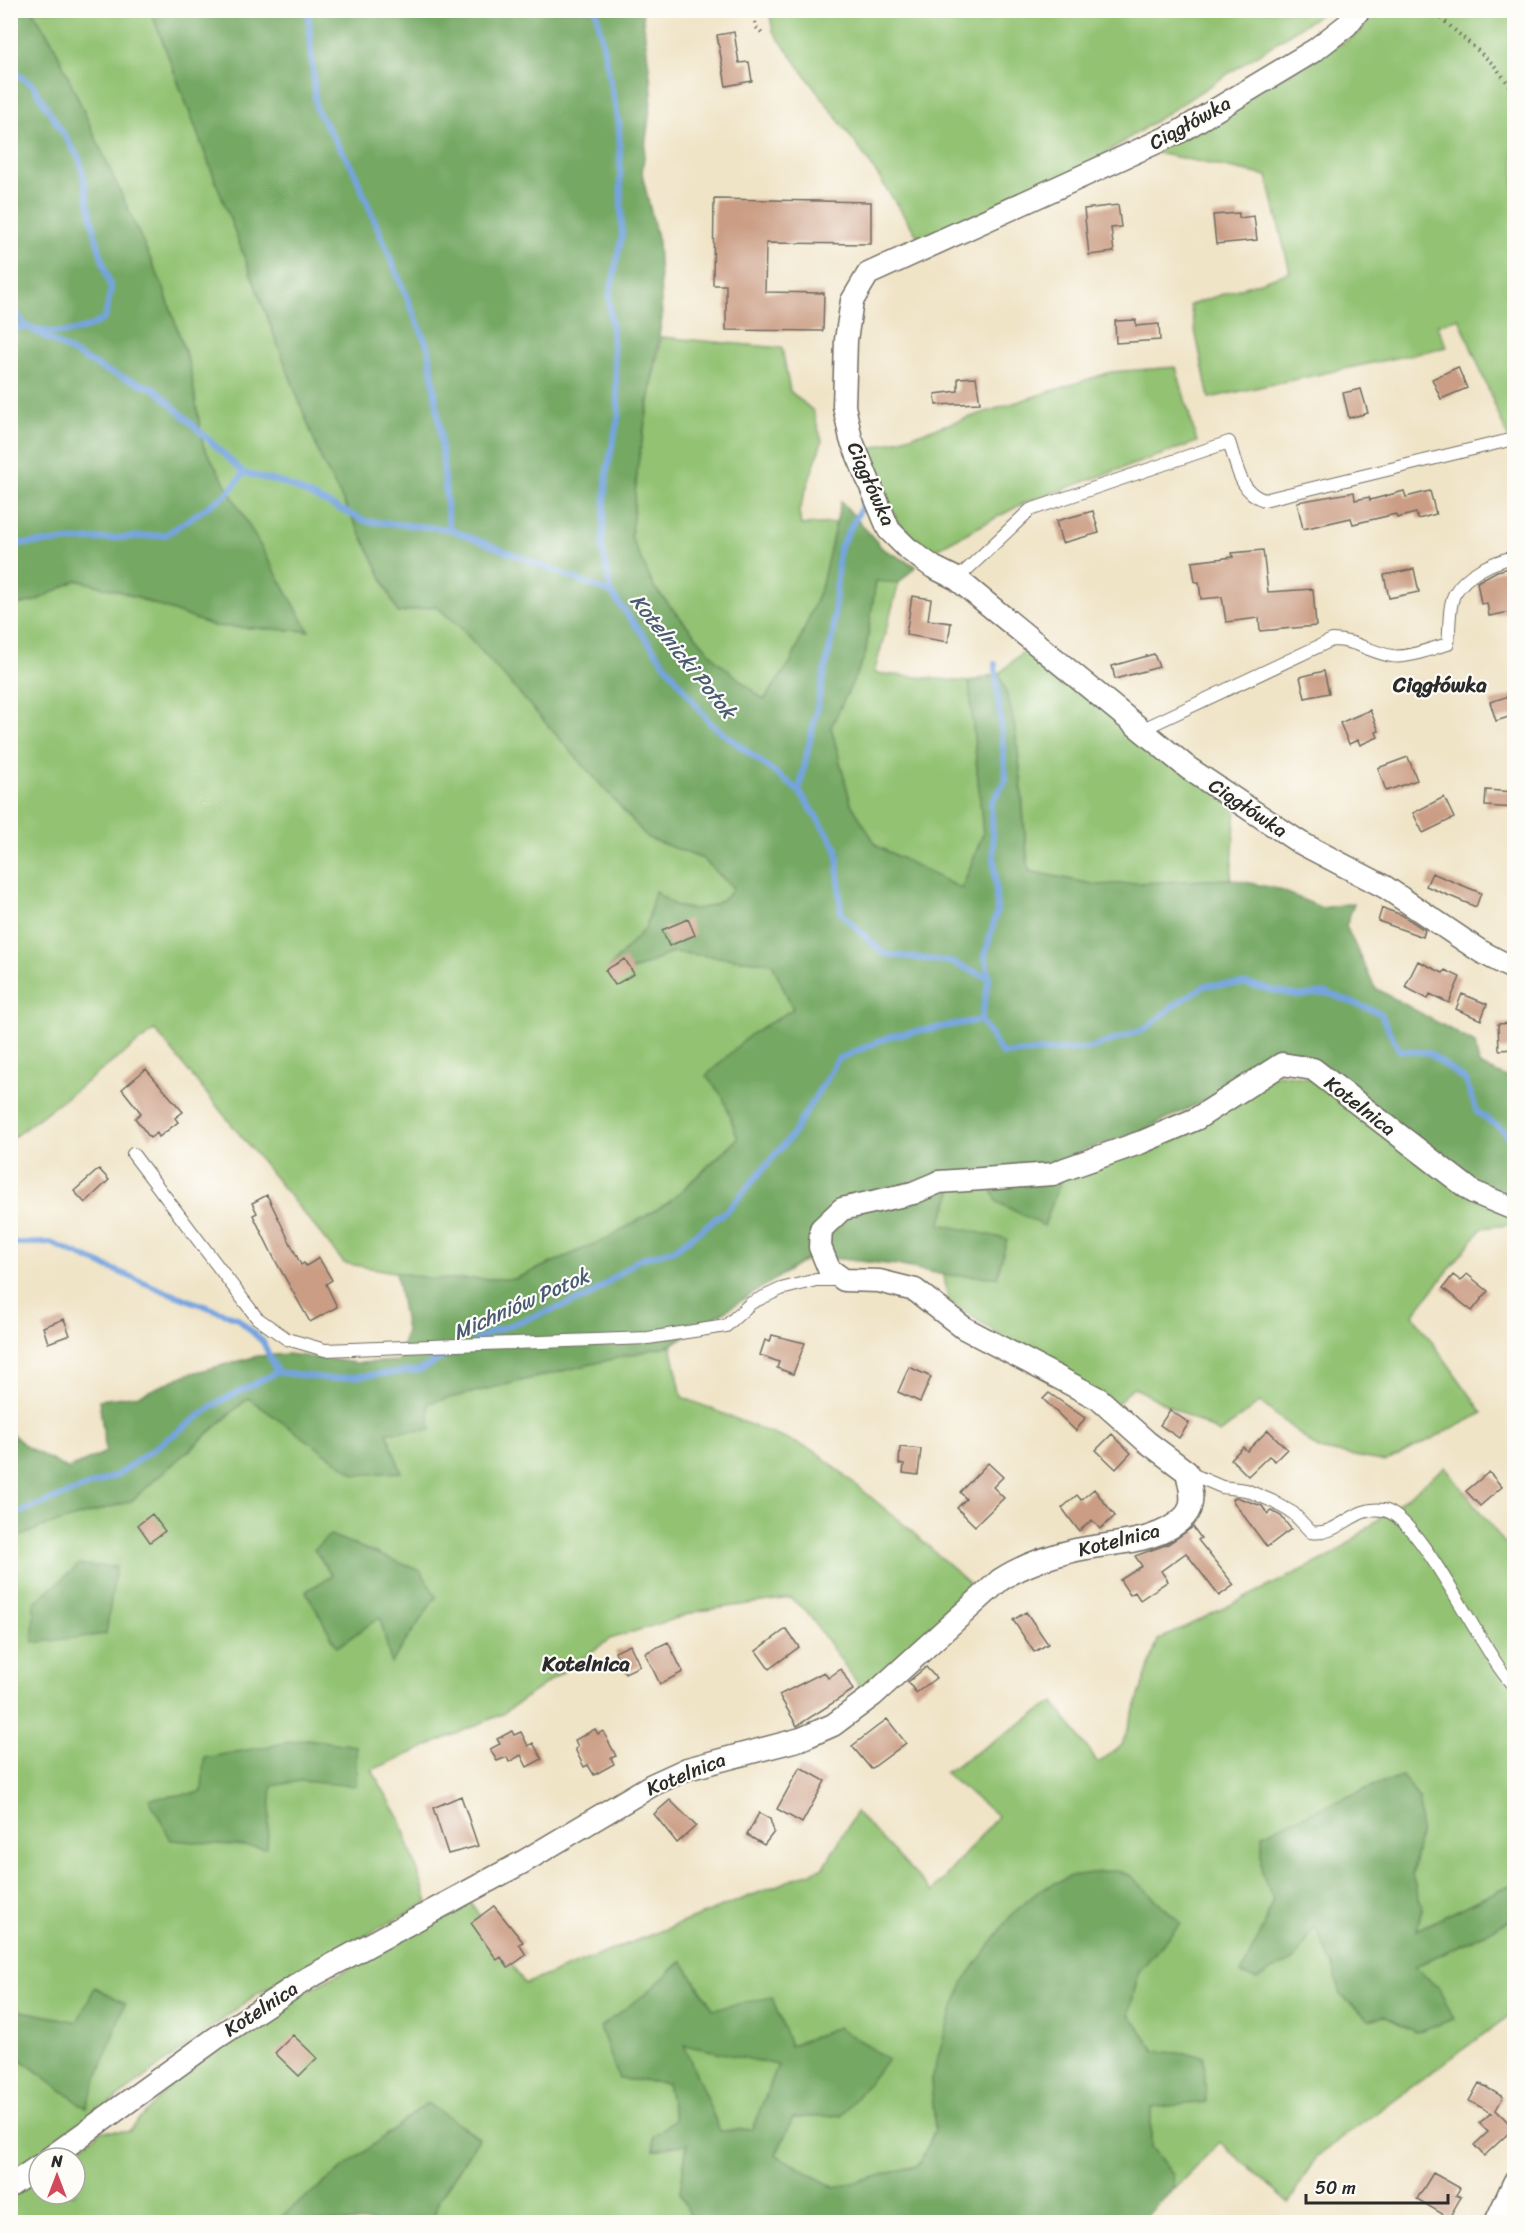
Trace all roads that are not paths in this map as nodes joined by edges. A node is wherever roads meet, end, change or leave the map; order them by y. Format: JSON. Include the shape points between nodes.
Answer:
{"nodes":[{"id":1,"x":1359,"y":10,"type":"edge"},
{"id":2,"x":1515,"y":440,"type":"edge"},
{"id":3,"x":1515,"y":557,"type":"edge"},
{"id":4,"x":957,"y":579,"type":"junction"},
{"id":5,"x":1143,"y":729,"type":"junction"},
{"id":6,"x":1515,"y":969,"type":"edge"},
{"id":7,"x":133,"y":1154,"type":"dead end"},
{"id":8,"x":1515,"y":1209,"type":"edge"},
{"id":9,"x":844,"y":1280,"type":"junction"},
{"id":10,"x":1187,"y":1472,"type":"junction"},
{"id":11,"x":1515,"y":1686,"type":"edge"},
{"id":12,"x":67,"y":2146,"type":"edge"},
{"id":13,"x":27,"y":2174,"type":"edge"},
{"id":14,"x":1515,"y":2183,"type":"edge"},
{"id":15,"x":10,"y":2186,"type":"edge"},
{"id":16,"x":1496,"y":2223,"type":"edge"}],
"edges":[{"from":1,"to":4,"type":"street","name":"Ciągłówka","via":[[1347,25],[1315,50],[1179,132],[868,274],[852,301],[846,340],[844,406],[850,439],[889,530],[933,567]]},
{"from":2,"to":4,"type":"lane","via":[[1264,500],[1245,488],[1229,442],[1030,510]]},
{"from":3,"to":5,"type":"lane","via":[[1473,575],[1454,594],[1448,645],[1395,657],[1351,640],[1332,640]]},
{"from":4,"to":5,"type":"street","name":"Ciągłówka"},
{"from":5,"to":6,"type":"street","name":"Ciągłówka","via":[[1188,768],[1299,842],[1386,887],[1480,951]]},
{"from":7,"to":9,"type":"lane","via":[[257,1318],[287,1339],[325,1350],[648,1338],[726,1326],[751,1303],[781,1289],[816,1280]]},
{"from":8,"to":9,"type":"street","name":"Kotelnica","via":[[1473,1192],[1313,1069],[1282,1064],[1196,1119],[1053,1174],[939,1182],[913,1193],[842,1209],[821,1229],[820,1247],[829,1269]]},
{"from":9,"to":10,"type":"street","via":[[879,1281],[915,1290],[964,1328],[1099,1399]]},
{"from":10,"to":11,"type":"lane","via":[[1272,1501],[1293,1513],[1311,1532],[1328,1532],[1364,1511],[1392,1513],[1418,1539]]},
{"from":10,"to":12,"type":"street","name":"Kotelnica","via":[[1189,1510],[1173,1525],[1140,1539],[1076,1550],[1015,1570],[872,1696],[833,1725],[801,1739],[709,1762],[652,1785],[523,1862],[308,1978],[216,2038]]},
{"from":13,"to":15,"type":"street"},
{"from":14,"to":16,"type":"street"}]}
